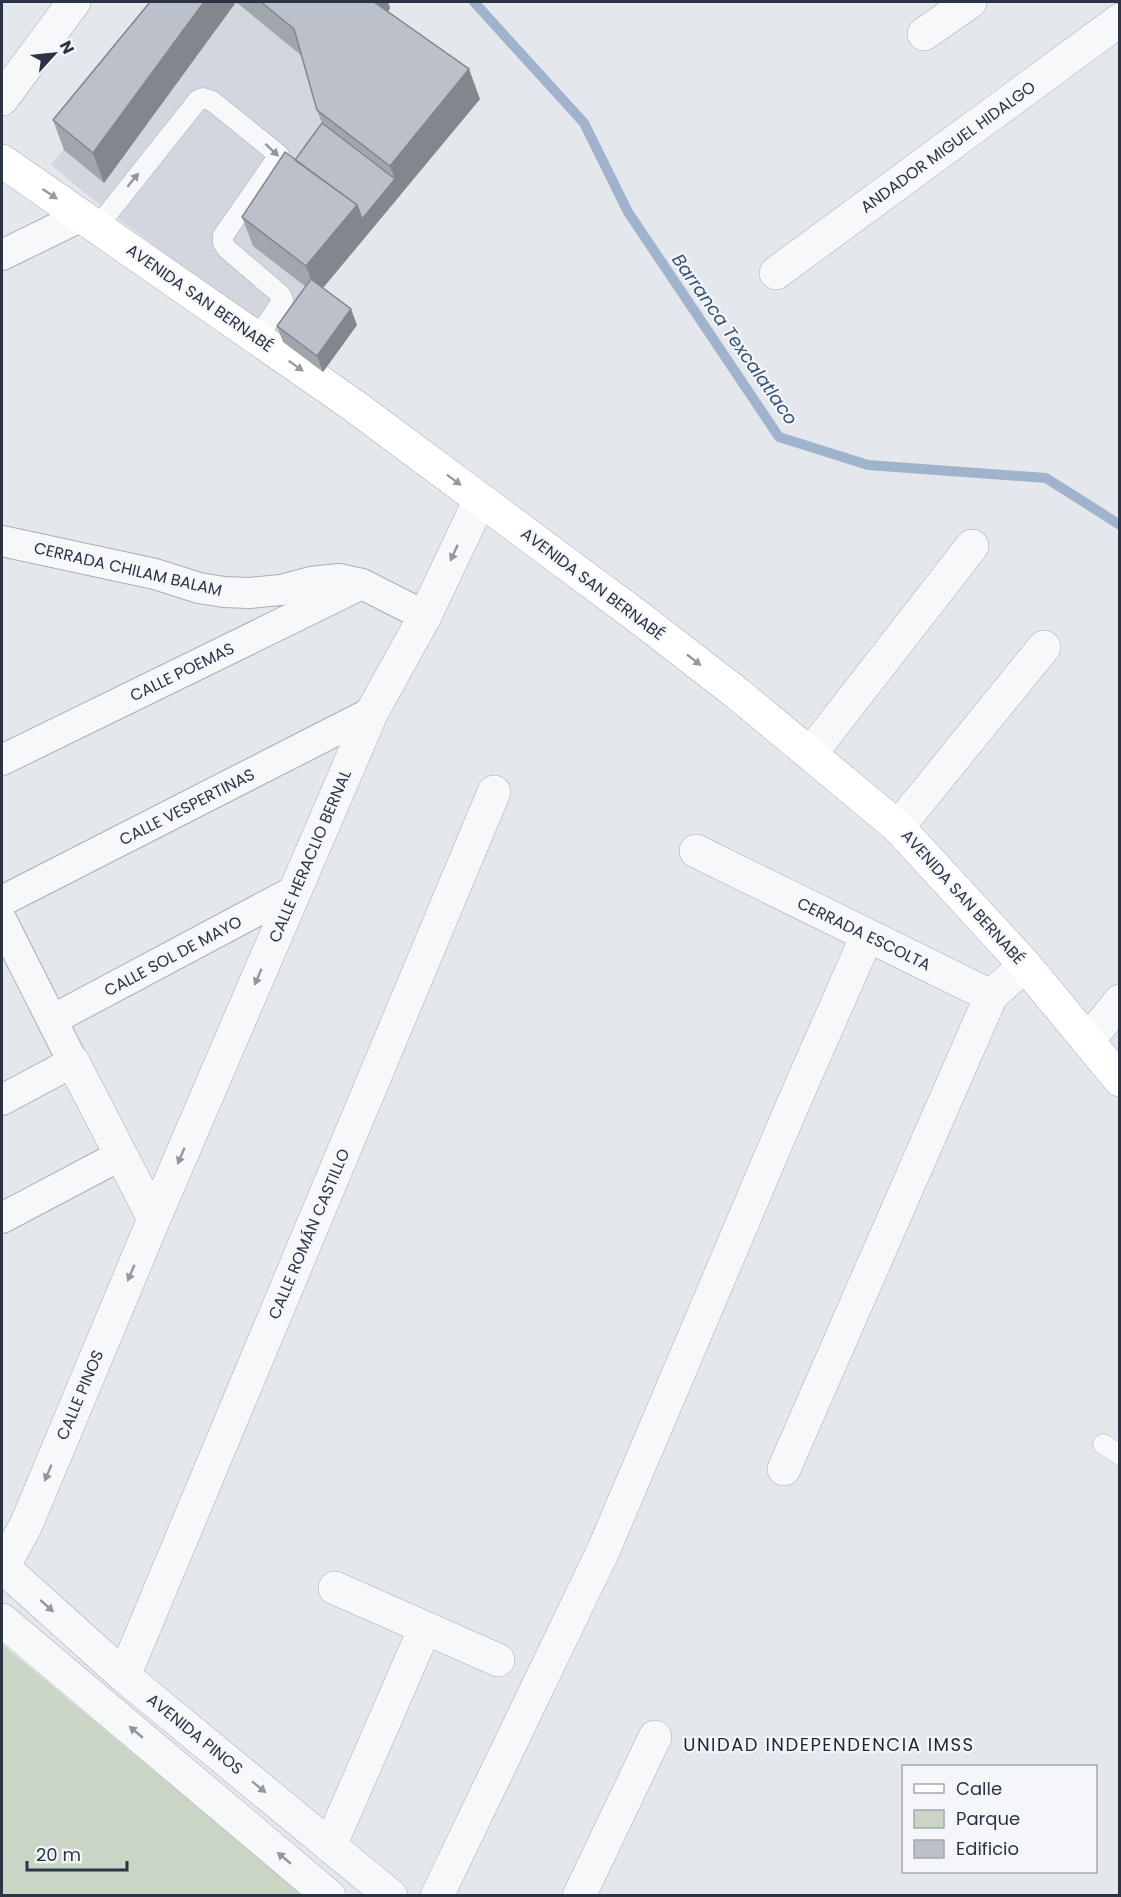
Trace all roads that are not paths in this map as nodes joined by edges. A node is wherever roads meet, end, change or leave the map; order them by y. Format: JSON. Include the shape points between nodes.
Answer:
{"nodes":[{"id":1,"x":74,"y":2,"type":"edge"},
{"id":2,"x":970,"y":2,"type":"edge"},
{"id":3,"x":1119,"y":20,"type":"edge"},
{"id":4,"x":924,"y":34,"type":"dead end"},
{"id":5,"x":2,"y":99,"type":"edge"},
{"id":6,"x":2,"y":161,"type":"edge"},
{"id":7,"x":90,"y":221,"type":"junction"},
{"id":8,"x":2,"y":255,"type":"edge"},
{"id":9,"x":777,"y":273,"type":"dead end"},
{"id":10,"x":258,"y":338,"type":"junction"},
{"id":11,"x":480,"y":500,"type":"junction"},
{"id":12,"x":2,"y":541,"type":"edge"},
{"id":13,"x":972,"y":546,"type":"dead end"},
{"id":14,"x":362,"y":584,"type":"junction"},
{"id":15,"x":425,"y":615,"type":"junction"},
{"id":16,"x":1044,"y":647,"type":"dead end"},
{"id":17,"x":372,"y":712,"type":"junction"},
{"id":18,"x":811,"y":753,"type":"junction"},
{"id":19,"x":2,"y":760,"type":"edge"},
{"id":20,"x":494,"y":792,"type":"dead end"},
{"id":21,"x":898,"y":826,"type":"junction"},
{"id":22,"x":696,"y":851,"type":"dead end"},
{"id":23,"x":294,"y":891,"type":"junction"},
{"id":24,"x":2,"y":920,"type":"edge"},
{"id":25,"x":867,"y":936,"type":"junction"},
{"id":26,"x":1025,"y":965,"type":"junction"},
{"id":27,"x":991,"y":996,"type":"junction"},
{"id":28,"x":1119,"y":1001,"type":"edge"},
{"id":29,"x":52,"y":1020,"type":"junction"},
{"id":30,"x":1088,"y":1041,"type":"junction"},
{"id":31,"x":73,"y":1062,"type":"junction"},
{"id":32,"x":1119,"y":1080,"type":"edge"},
{"id":33,"x":2,"y":1100,"type":"edge"},
{"id":34,"x":121,"y":1155,"type":"junction"},
{"id":35,"x":2,"y":1218,"type":"edge"},
{"id":36,"x":154,"y":1220,"type":"junction"},
{"id":37,"x":1103,"y":1444,"type":"dead end"},
{"id":38,"x":1119,"y":1455,"type":"edge"},
{"id":39,"x":784,"y":1469,"type":"dead end"},
{"id":40,"x":2,"y":1568,"type":"edge"},
{"id":41,"x":335,"y":1588,"type":"dead end"},
{"id":42,"x":2,"y":1620,"type":"edge"},
{"id":43,"x":425,"y":1628,"type":"junction"},
{"id":44,"x":498,"y":1660,"type":"dead end"},
{"id":45,"x":124,"y":1676,"type":"junction"},
{"id":46,"x":656,"y":1737,"type":"dead end"},
{"id":47,"x":330,"y":1846,"type":"junction"},
{"id":48,"x":329,"y":1896,"type":"edge"},
{"id":49,"x":391,"y":1896,"type":"edge"},
{"id":50,"x":436,"y":1896,"type":"edge"},
{"id":51,"x":579,"y":1896,"type":"edge"}],
"edges":[{"from":1,"to":5,"type":"street"},
{"from":2,"to":4,"type":"street"},
{"from":3,"to":9,"type":"street","name":"ANDADOR MIGUEL HIDALGO"},
{"from":6,"to":7,"type":"main road","name":"AVENIDA SAN BERNABÉ","one_way":true},
{"from":7,"to":8,"type":"street"},
{"from":7,"to":10,"type":"main road","name":"AVENIDA SAN BERNABÉ"},
{"from":7,"to":10,"type":"lane","one_way":true,"via":[[198,99],[212,101],[279,155],[223,236],[227,249],[281,294],[283,300]]},
{"from":10,"to":11,"type":"main road","name":"AVENIDA SAN BERNABÉ","one_way":true},
{"from":11,"to":15,"type":"street","name":"CALLE HERACLIO BERNAL","one_way":true},
{"from":11,"to":18,"type":"main road","name":"AVENIDA SAN BERNABÉ","one_way":true,"via":[[641,618]]},
{"from":12,"to":14,"type":"street","name":"CERRADA CHILAM BALAM","via":[[224,592],[281,590],[339,579]]},
{"from":13,"to":18,"type":"street"},
{"from":14,"to":15,"type":"street","name":"CERRADA CHILAM BALAM"},
{"from":14,"to":19,"type":"street","name":"CALLE POEMAS"},
{"from":15,"to":17,"type":"street","name":"CALLE HERACLIO BERNAL"},
{"from":16,"to":21,"type":"street"},
{"from":17,"to":23,"type":"street","name":"CALLE HERACLIO BERNAL"},
{"from":17,"to":24,"type":"street","name":"CALLE VESPERTINAS"},
{"from":18,"to":21,"type":"main road","name":"AVENIDA SAN BERNABÉ"},
{"from":20,"to":45,"type":"street","name":"CALLE ROMÁN CASTILLO"},
{"from":21,"to":26,"type":"main road","name":"AVENIDA SAN BERNABÉ"},
{"from":22,"to":25,"type":"street","name":"CERRADA ESCOLTA"},
{"from":23,"to":29,"type":"street","name":"CALLE SOL DE MAYO"},
{"from":23,"to":36,"type":"street","name":"CALLE HERACLIO BERNAL","one_way":true},
{"from":24,"to":29,"type":"street"},
{"from":25,"to":27,"type":"street","name":"CERRADA ESCOLTA"},
{"from":25,"to":50,"type":"street","via":[[604,1549]]},
{"from":26,"to":27,"type":"street"},
{"from":26,"to":30,"type":"main road","name":"AVENIDA SAN BERNABÉ"},
{"from":27,"to":39,"type":"street"},
{"from":28,"to":30,"type":"street"},
{"from":29,"to":31,"type":"street"},
{"from":30,"to":32,"type":"main road","name":"AVENIDA SAN BERNABÉ"},
{"from":31,"to":33,"type":"street"},
{"from":31,"to":34,"type":"street"},
{"from":34,"to":35,"type":"street"},
{"from":34,"to":36,"type":"street"},
{"from":36,"to":40,"type":"street","name":"CALLE PINOS","one_way":true,"via":[[26,1525]]},
{"from":37,"to":38,"type":"lane"},
{"from":40,"to":45,"type":"street","name":"AVENIDA PINOS","one_way":true},
{"from":41,"to":43,"type":"street"},
{"from":48,"to":42,"type":"street","one_way":true},
{"from":43,"to":44,"type":"street"},
{"from":43,"to":47,"type":"street"},
{"from":45,"to":47,"type":"street","name":"AVENIDA PINOS","one_way":true},
{"from":46,"to":51,"type":"street"},
{"from":47,"to":49,"type":"street","name":"AVENIDA PINOS"}]}
